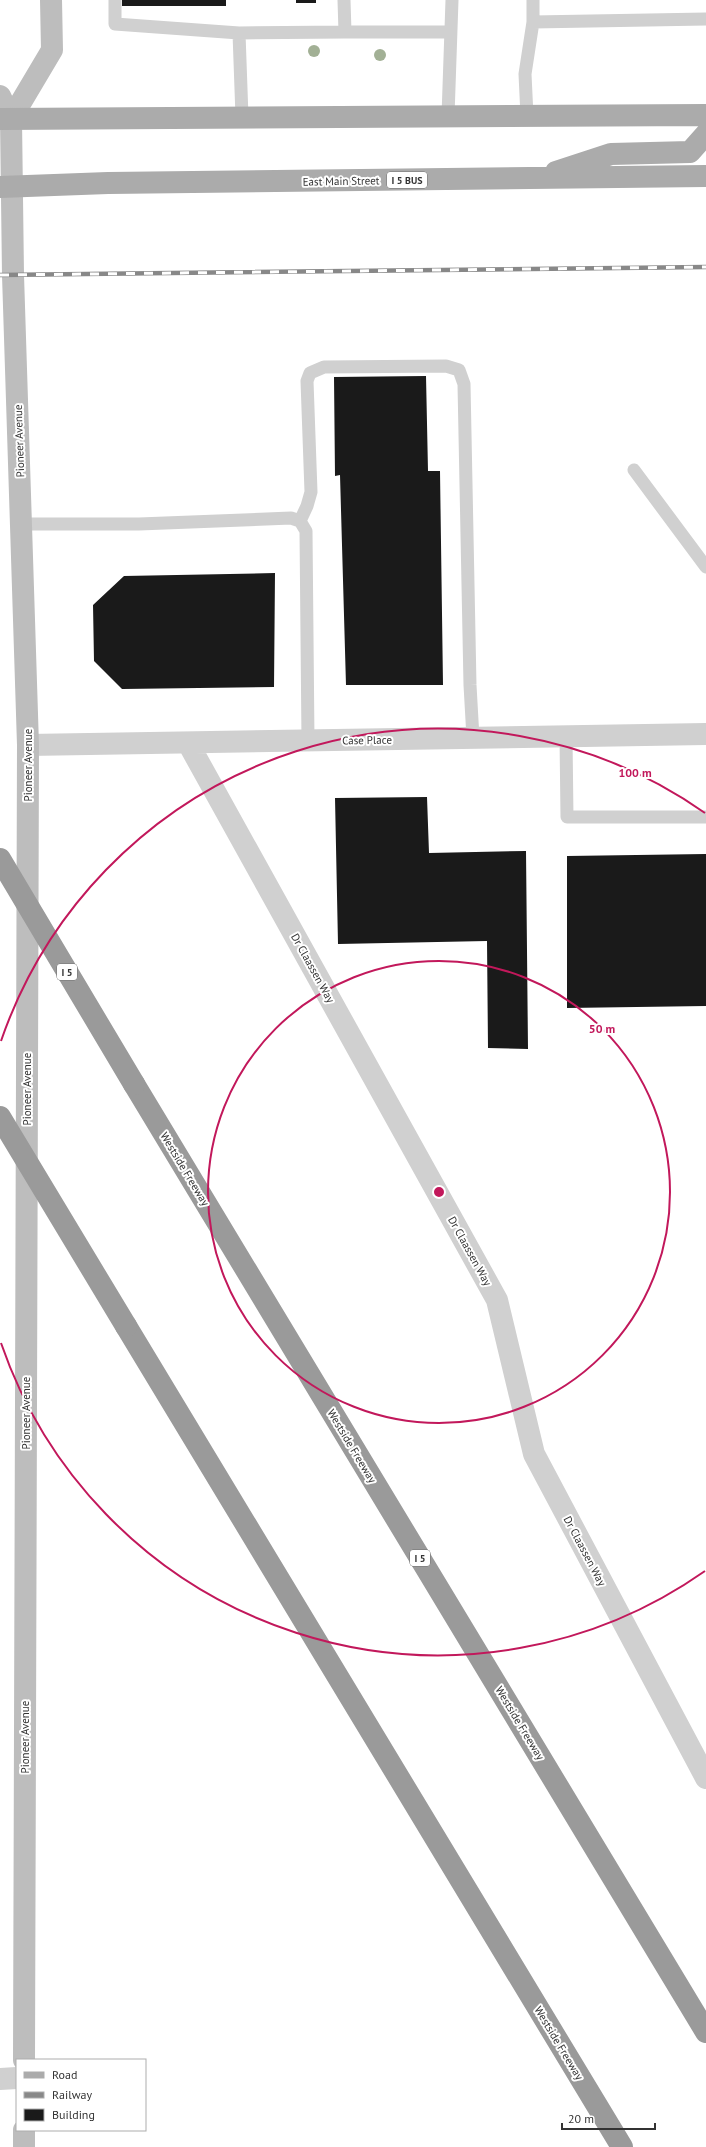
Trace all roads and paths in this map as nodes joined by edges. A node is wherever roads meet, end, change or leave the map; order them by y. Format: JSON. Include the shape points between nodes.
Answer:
{"nodes":[{"id":1,"x":51,"y":0,"type":"edge"},
{"id":2,"x":115,"y":0,"type":"edge"},
{"id":3,"x":344,"y":0,"type":"edge"},
{"id":4,"x":452,"y":0,"type":"edge"},
{"id":5,"x":533,"y":0,"type":"edge"},
{"id":6,"x":706,"y":19,"type":"edge"},
{"id":7,"x":533,"y":22,"type":"junction"},
{"id":8,"x":345,"y":32,"type":"junction"},
{"id":9,"x":449,"y":32,"type":"junction"},
{"id":10,"x":239,"y":33,"type":"junction"},
{"id":11,"x":0,"y":96,"type":"edge"},
{"id":12,"x":706,"y":115,"type":"edge"},
{"id":13,"x":448,"y":116,"type":"junction"},
{"id":14,"x":526,"y":116,"type":"junction"},
{"id":15,"x":242,"y":118,"type":"junction"},
{"id":16,"x":5,"y":119,"type":"edge"},
{"id":17,"x":706,"y":134,"type":"edge"},
{"id":18,"x":706,"y":176,"type":"edge"},
{"id":19,"x":538,"y":179,"type":"junction"},
{"id":20,"x":6,"y":186,"type":"edge"},
{"id":21,"x":634,"y":470,"type":"dead end"},
{"id":22,"x":300,"y":521,"type":"junction"},
{"id":23,"x":21,"y":524,"type":"junction"},
{"id":24,"x":706,"y":567,"type":"edge"},
{"id":25,"x":706,"y":734,"type":"edge"},
{"id":26,"x":566,"y":737,"type":"junction"},
{"id":27,"x":473,"y":738,"type":"junction"},
{"id":28,"x":308,"y":741,"type":"junction"},
{"id":29,"x":188,"y":743,"type":"junction"},
{"id":30,"x":28,"y":746,"type":"junction"},
{"id":31,"x":706,"y":817,"type":"edge"},
{"id":32,"x":0,"y":860,"type":"edge"},
{"id":33,"x":0,"y":1117,"type":"edge"},
{"id":34,"x":706,"y":1778,"type":"edge"},
{"id":35,"x":706,"y":2032,"type":"edge"},
{"id":36,"x":24,"y":2059,"type":"edge"},
{"id":37,"x":16,"y":2078,"type":"edge"},
{"id":38,"x":0,"y":2079,"type":"edge"},
{"id":39,"x":24,"y":2131,"type":"edge"},
{"id":40,"x":24,"y":2147,"type":"edge"},
{"id":41,"x":622,"y":2147,"type":"edge"}],
"edges":[{"from":1,"to":16,"type":"street","via":[[52,50]]},
{"from":2,"to":10,"type":"lane","via":[[115,24]]},
{"from":3,"to":8,"type":"lane"},
{"from":4,"to":9,"type":"lane"},
{"from":5,"to":7,"type":"lane"},
{"from":6,"to":7,"type":"lane"},
{"from":7,"to":14,"type":"lane","via":[[525,74]]},
{"from":8,"to":9,"type":"lane"},
{"from":8,"to":10,"type":"lane"},
{"from":9,"to":13,"type":"lane"},
{"from":10,"to":15,"type":"lane"},
{"from":11,"to":16,"type":"street","name":"Pioneer Avenue"},
{"from":12,"to":14,"type":"main road"},
{"from":13,"to":14,"type":"main road"},
{"from":13,"to":15,"type":"main road"},
{"from":15,"to":16,"type":"main road"},
{"from":16,"to":20,"type":"street","name":"Pioneer Avenue"},
{"from":17,"to":19,"type":"main road","via":[[690,152],[611,154]]},
{"from":18,"to":19,"type":"main road","name":"East Main Street","number":"I 5 BUS"},
{"from":19,"to":20,"type":"main road","name":"East Main Street","number":"I 5 BUS"},
{"from":20,"to":23,"type":"street","name":"Pioneer Avenue"},
{"from":21,"to":24,"type":"lane"},
{"from":22,"to":23,"type":"lane","via":[[291,518],[146,524]]},
{"from":22,"to":27,"type":"lane","via":[[311,492],[307,381],[310,373],[324,367],[446,366],[459,370],[464,384]]},
{"from":22,"to":28,"type":"lane","via":[[306,531]]},
{"from":23,"to":30,"type":"street","name":"Pioneer Avenue"},
{"from":25,"to":26,"type":"street","name":"Case Place"},
{"from":26,"to":27,"type":"street","name":"Case Place"},
{"from":26,"to":31,"type":"lane","via":[[567,817]]},
{"from":27,"to":28,"type":"street","name":"Case Place"},
{"from":28,"to":29,"type":"street","name":"Case Place"},
{"from":29,"to":30,"type":"street","name":"Case Place"},
{"from":29,"to":34,"type":"street","name":"Dr Claassen Way","via":[[497,1300],[534,1454]]},
{"from":30,"to":36,"type":"street","name":"Pioneer Avenue"},
{"from":32,"to":35,"type":"highway","name":"Westside Freeway","number":"I 5","bridge":true},
{"from":33,"to":41,"type":"highway","name":"Westside Freeway","bridge":true},
{"from":37,"to":38,"type":"street"},
{"from":39,"to":40,"type":"street"}]}
